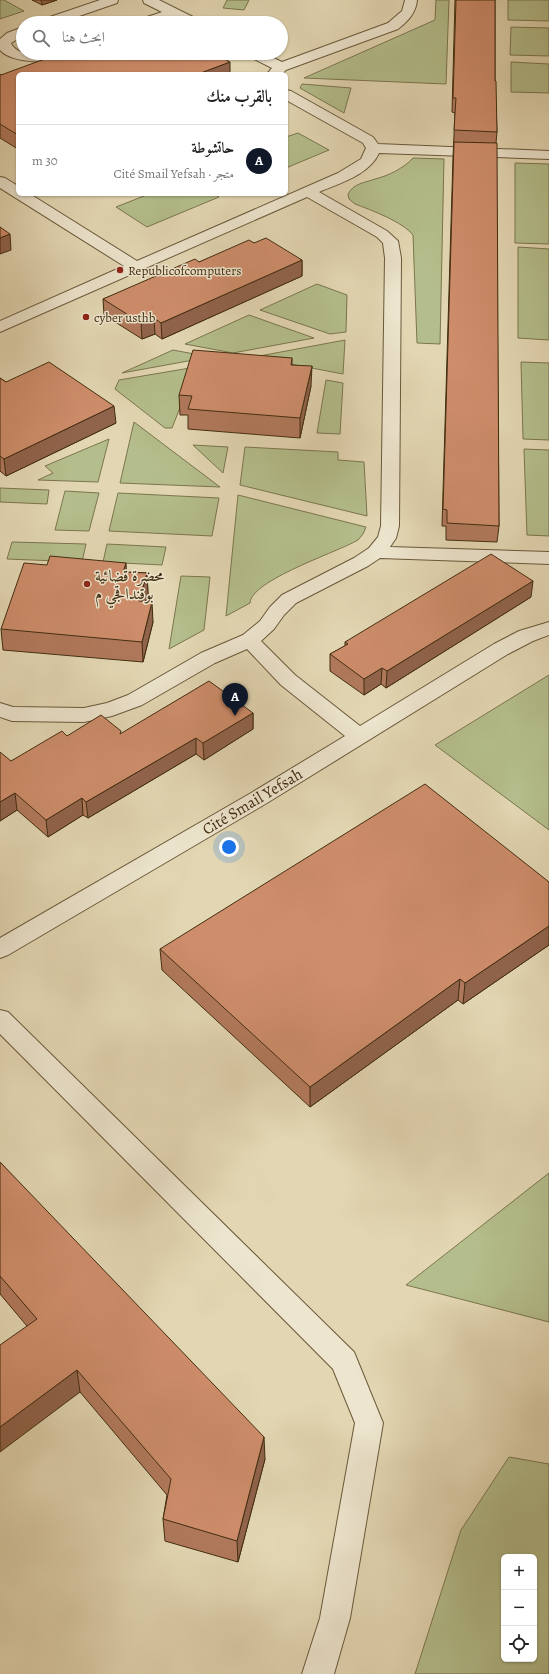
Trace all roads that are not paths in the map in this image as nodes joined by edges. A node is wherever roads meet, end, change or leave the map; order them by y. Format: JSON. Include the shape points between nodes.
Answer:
{"nodes":[{"id":1,"x":112,"y":0,"type":"edge"},
{"id":2,"x":149,"y":0,"type":"edge"},
{"id":3,"x":411,"y":0,"type":"edge"},
{"id":4,"x":173,"y":12,"type":"junction"},
{"id":5,"x":66,"y":16,"type":"edge"},
{"id":6,"x":162,"y":16,"type":"edge"},
{"id":7,"x":181,"y":16,"type":"edge"},
{"id":8,"x":16,"y":34,"type":"edge"},
{"id":9,"x":16,"y":54,"type":"edge"},
{"id":10,"x":263,"y":60,"type":"edge"},
{"id":11,"x":278,"y":71,"type":"edge"},
{"id":12,"x":288,"y":95,"type":"edge"},
{"id":13,"x":373,"y":148,"type":"junction"},
{"id":14,"x":549,"y":155,"type":"edge"},
{"id":15,"x":0,"y":181,"type":"edge"},
{"id":16,"x":16,"y":191,"type":"edge"},
{"id":17,"x":308,"y":192,"type":"junction"},
{"id":18,"x":24,"y":196,"type":"edge"},
{"id":19,"x":136,"y":267,"type":"junction"},
{"id":20,"x":0,"y":327,"type":"edge"},
{"id":21,"x":376,"y":552,"type":"junction"},
{"id":22,"x":549,"y":558,"type":"edge"},
{"id":23,"x":549,"y":628,"type":"edge"},
{"id":24,"x":250,"y":640,"type":"junction"},
{"id":25,"x":0,"y":710,"type":"edge"},
{"id":26,"x":359,"y":736,"type":"junction"},
{"id":27,"x":0,"y":949,"type":"edge"},
{"id":28,"x":0,"y":1019,"type":"edge"},
{"id":29,"x":318,"y":1674,"type":"edge"}],
"edges":[{"from":1,"to":5,"type":"street"},
{"from":2,"to":4,"type":"street"},
{"from":3,"to":11,"type":"street","via":[[406,16],[393,26]]},
{"from":4,"to":6,"type":"street"},
{"from":4,"to":7,"type":"street"},
{"from":8,"to":9,"type":"street","via":[[7,38],[4,43],[4,48]]},
{"from":10,"to":11,"type":"street"},
{"from":12,"to":13,"type":"street","via":[[368,140]]},
{"from":13,"to":14,"type":"street"},
{"from":13,"to":17,"type":"street","via":[[372,156],[363,164]]},
{"from":15,"to":16,"type":"street"},
{"from":17,"to":19,"type":"street"},
{"from":17,"to":21,"type":"street","via":[[390,241],[393,258],[390,526],[387,538]]},
{"from":18,"to":19,"type":"street"},
{"from":19,"to":20,"type":"street"},
{"from":21,"to":22,"type":"street"},
{"from":21,"to":24,"type":"street","via":[[289,599]]},
{"from":23,"to":26,"type":"street","name":"Cité Smail Yefsah","via":[[501,649]]},
{"from":24,"to":25,"type":"street","via":[[208,658],[153,691],[112,709],[84,715],[12,714]]},
{"from":24,"to":26,"type":"street","via":[[282,676]]},
{"from":26,"to":27,"type":"street","name":"Cité Smail Yefsah","via":[[259,798]]},
{"from":28,"to":29,"type":"street","via":[[344,1361],[369,1423],[335,1618]]}]}
